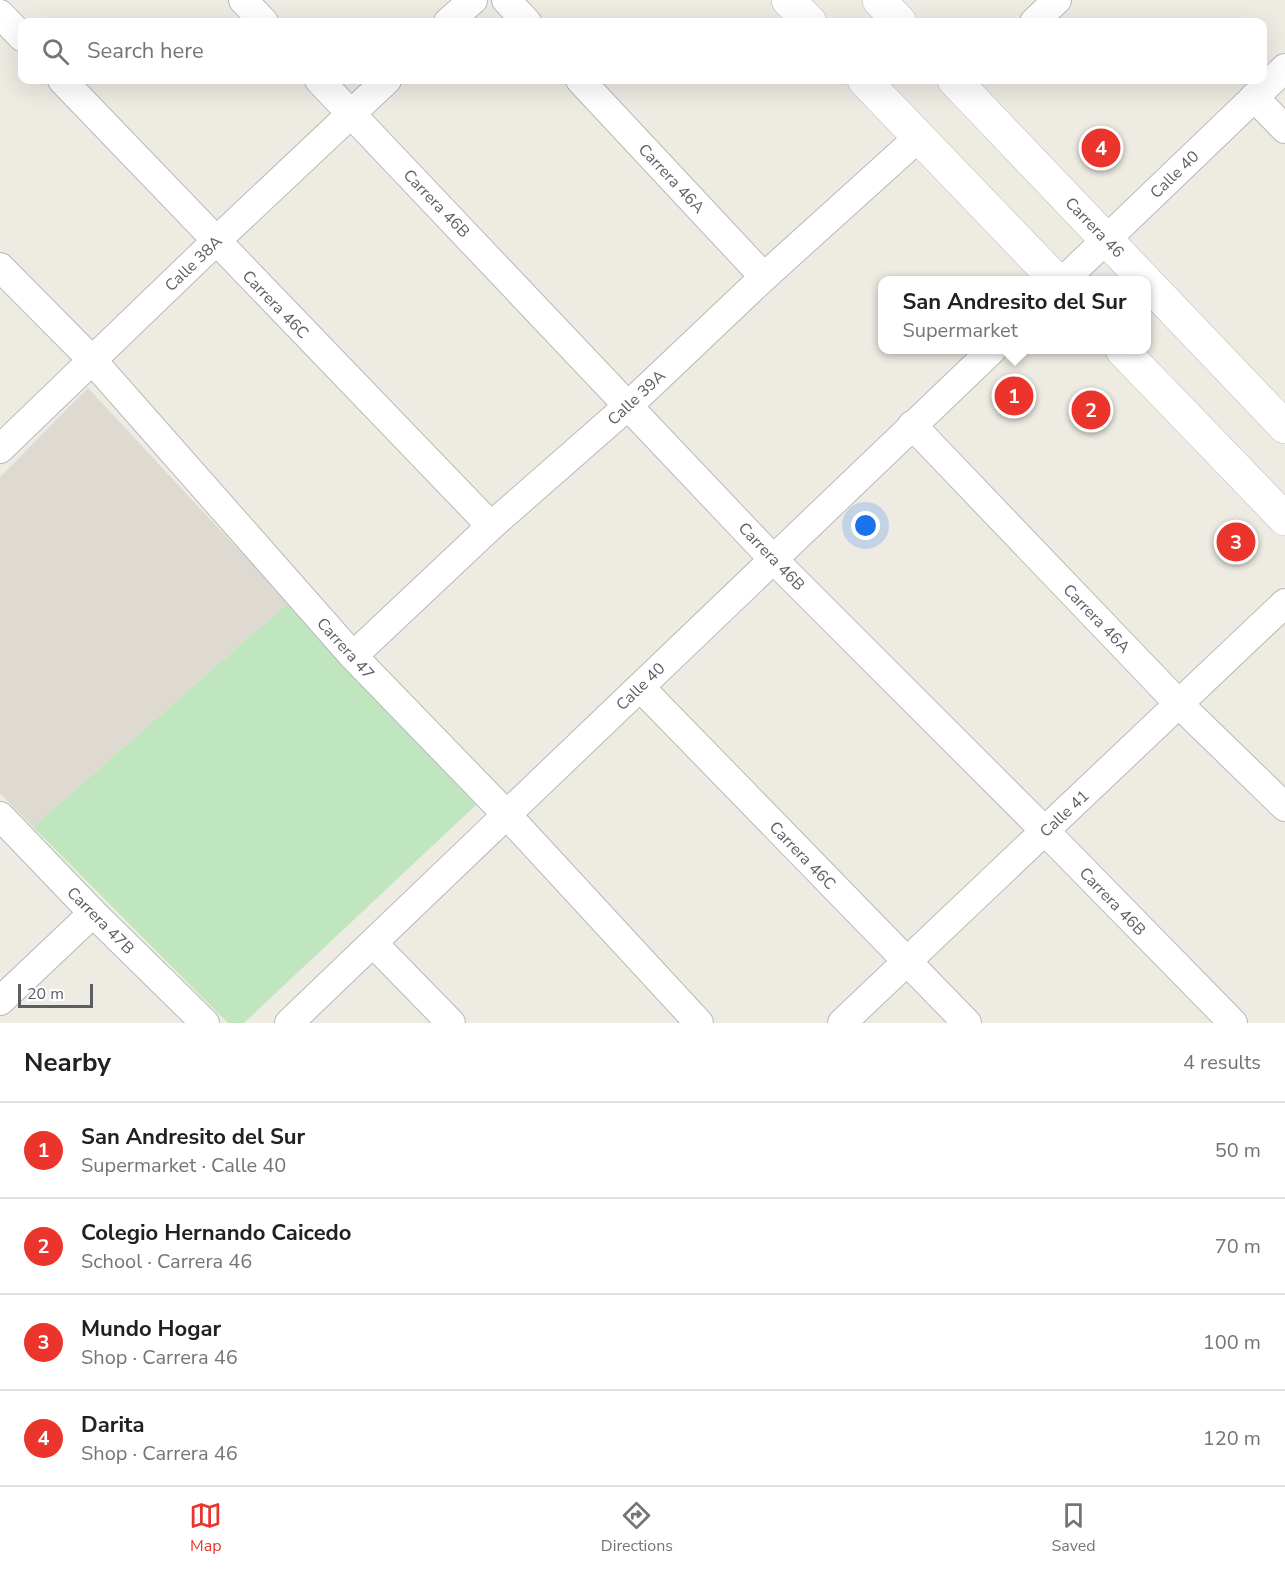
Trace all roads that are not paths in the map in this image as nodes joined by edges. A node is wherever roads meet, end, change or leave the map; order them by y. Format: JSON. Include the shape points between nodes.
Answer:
{"nodes":[{"id":1,"x":243,"y":0,"type":"edge"},
{"id":2,"x":473,"y":0,"type":"edge"},
{"id":3,"x":506,"y":0,"type":"edge"},
{"id":4,"x":788,"y":0,"type":"edge"},
{"id":5,"x":879,"y":0,"type":"edge"},
{"id":6,"x":1057,"y":0,"type":"edge"},
{"id":7,"x":0,"y":14,"type":"edge"},
{"id":8,"x":260,"y":18,"type":"edge"},
{"id":9,"x":453,"y":18,"type":"edge"},
{"id":10,"x":523,"y":18,"type":"edge"},
{"id":11,"x":806,"y":18,"type":"edge"},
{"id":12,"x":896,"y":18,"type":"edge"},
{"id":13,"x":1038,"y":18,"type":"edge"},
{"id":14,"x":18,"y":33,"type":"edge"},
{"id":15,"x":1285,"y":68,"type":"edge"},
{"id":16,"x":67,"y":84,"type":"edge"},
{"id":17,"x":323,"y":84,"type":"edge"},
{"id":18,"x":382,"y":84,"type":"edge"},
{"id":19,"x":584,"y":84,"type":"edge"},
{"id":20,"x":868,"y":84,"type":"edge"},
{"id":21,"x":967,"y":84,"type":"edge"},
{"id":22,"x":1254,"y":98,"type":"junction"},
{"id":23,"x":351,"y":112,"type":"junction"},
{"id":24,"x":1285,"y":129,"type":"edge"},
{"id":25,"x":919,"y":137,"type":"junction"},
{"id":26,"x":1106,"y":239,"type":"junction"},
{"id":27,"x":216,"y":241,"type":"junction"},
{"id":28,"x":0,"y":267,"type":"edge"},
{"id":29,"x":1052,"y":276,"type":"edge"},
{"id":30,"x":1068,"y":276,"type":"edge"},
{"id":31,"x":1141,"y":276,"type":"edge"},
{"id":32,"x":764,"y":277,"type":"junction"},
{"id":33,"x":1151,"y":286,"type":"edge"},
{"id":34,"x":988,"y":354,"type":"edge"},
{"id":35,"x":1126,"y":354,"type":"edge"},
{"id":36,"x":93,"y":361,"type":"junction"},
{"id":37,"x":629,"y":405,"type":"junction"},
{"id":38,"x":912,"y":425,"type":"junction"},
{"id":39,"x":1285,"y":427,"type":"edge"},
{"id":40,"x":0,"y":448,"type":"edge"},
{"id":41,"x":1285,"y":519,"type":"edge"},
{"id":42,"x":491,"y":526,"type":"junction"},
{"id":43,"x":773,"y":559,"type":"junction"},
{"id":44,"x":1285,"y":603,"type":"edge"},
{"id":45,"x":353,"y":656,"type":"junction"},
{"id":46,"x":640,"y":687,"type":"junction"},
{"id":47,"x":1179,"y":704,"type":"junction"},
{"id":48,"x":1285,"y":807,"type":"edge"},
{"id":49,"x":507,"y":815,"type":"junction"},
{"id":50,"x":0,"y":816,"type":"edge"},
{"id":51,"x":1045,"y":831,"type":"junction"},
{"id":52,"x":93,"y":913,"type":"junction"},
{"id":53,"x":373,"y":943,"type":"junction"},
{"id":54,"x":906,"y":962,"type":"junction"},
{"id":55,"x":0,"y":1001,"type":"edge"},
{"id":56,"x":205,"y":1023,"type":"edge"},
{"id":57,"x":289,"y":1023,"type":"edge"},
{"id":58,"x":451,"y":1023,"type":"edge"},
{"id":59,"x":699,"y":1023,"type":"edge"},
{"id":60,"x":842,"y":1023,"type":"edge"},
{"id":61,"x":968,"y":1023,"type":"edge"},
{"id":62,"x":1233,"y":1023,"type":"edge"}],
"edges":[{"from":1,"to":8,"type":"street"},
{"from":2,"to":9,"type":"street"},
{"from":3,"to":10,"type":"street"},
{"from":4,"to":11,"type":"main road"},
{"from":5,"to":12,"type":"main road"},
{"from":6,"to":13,"type":"street"},
{"from":7,"to":14,"type":"street"},
{"from":15,"to":22,"type":"street","name":"Calle 40"},
{"from":16,"to":27,"type":"street","name":"Carrera 46C"},
{"from":17,"to":23,"type":"street","name":"Carrera 46B"},
{"from":18,"to":23,"type":"street","name":"Calle 38A"},
{"from":19,"to":32,"type":"street","name":"Carrera 46A"},
{"from":20,"to":25,"type":"main road"},
{"from":21,"to":26,"type":"main road","name":"Carrera 46"},
{"from":22,"to":24,"type":"street"},
{"from":22,"to":26,"type":"street","name":"Calle 40"},
{"from":23,"to":27,"type":"street","name":"Calle 38A"},
{"from":23,"to":37,"type":"street","name":"Carrera 46B"},
{"from":25,"to":29,"type":"main road"},
{"from":25,"to":32,"type":"street","name":"Calle 39A"},
{"from":26,"to":30,"type":"street","name":"Calle 40"},
{"from":26,"to":31,"type":"main road","name":"Carrera 46"},
{"from":27,"to":36,"type":"street","name":"Calle 38A"},
{"from":27,"to":42,"type":"street","name":"Carrera 46C"},
{"from":28,"to":36,"type":"street","name":"Carrera 47"},
{"from":32,"to":37,"type":"street","name":"Calle 39A"},
{"from":33,"to":39,"type":"main road","name":"Carrera 46"},
{"from":34,"to":38,"type":"street","name":"Calle 40"},
{"from":35,"to":41,"type":"main road"},
{"from":36,"to":40,"type":"street","name":"Calle 38A"},
{"from":36,"to":45,"type":"street","name":"Carrera 47"},
{"from":37,"to":42,"type":"street","name":"Calle 39A"},
{"from":37,"to":43,"type":"street","name":"Carrera 46B"},
{"from":38,"to":43,"type":"street","name":"Calle 40"},
{"from":38,"to":47,"type":"street","name":"Carrera 46A"},
{"from":42,"to":45,"type":"street","name":"Calle 39A"},
{"from":43,"to":46,"type":"street","name":"Calle 40"},
{"from":43,"to":51,"type":"street","name":"Carrera 46B"},
{"from":44,"to":47,"type":"street","name":"Calle 41"},
{"from":45,"to":49,"type":"street","name":"Carrera 47"},
{"from":46,"to":49,"type":"street","name":"Calle 40"},
{"from":46,"to":54,"type":"street","name":"Carrera 46C"},
{"from":47,"to":48,"type":"street","name":"Carrera 46A"},
{"from":47,"to":51,"type":"street","name":"Calle 41"},
{"from":49,"to":53,"type":"street","name":"Calle 40"},
{"from":49,"to":59,"type":"street","name":"Carrera 47"},
{"from":50,"to":52,"type":"street","name":"Carrera 47B"},
{"from":51,"to":54,"type":"street","name":"Calle 41"},
{"from":51,"to":62,"type":"street","name":"Carrera 46B"},
{"from":52,"to":55,"type":"street"},
{"from":52,"to":56,"type":"street","name":"Carrera 47B"},
{"from":53,"to":57,"type":"street","name":"Calle 40"},
{"from":53,"to":58,"type":"street"},
{"from":54,"to":60,"type":"street","name":"Calle 41"},
{"from":54,"to":61,"type":"street","name":"Carrera 46C"}]}
